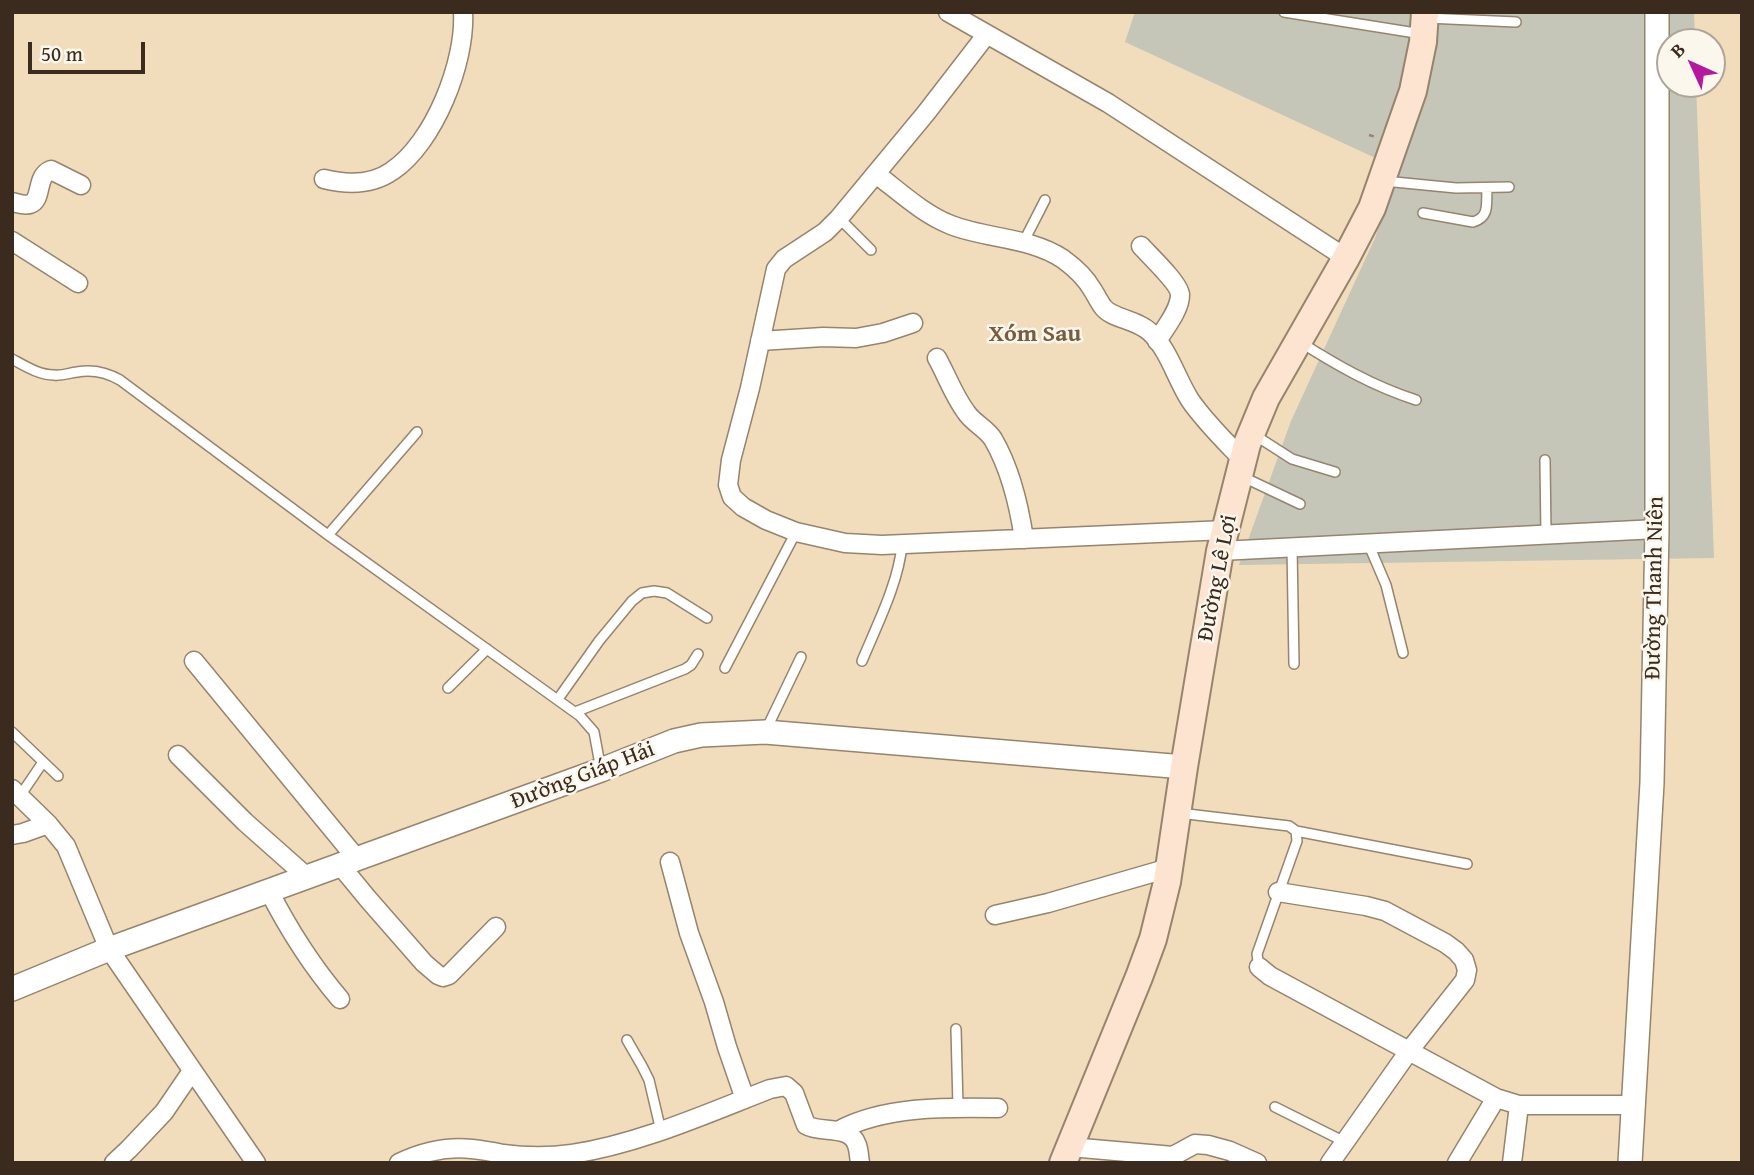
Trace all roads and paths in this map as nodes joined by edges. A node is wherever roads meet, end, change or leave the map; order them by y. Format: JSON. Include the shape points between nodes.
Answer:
{"nodes":[{"id":1,"x":463,"y":12,"type":"edge"},
{"id":2,"x":948,"y":12,"type":"edge"},
{"id":3,"x":1284,"y":12,"type":"edge"},
{"id":4,"x":1657,"y":12,"type":"edge"},
{"id":5,"x":1425,"y":21,"type":"edge"},
{"id":6,"x":1516,"y":22,"type":"dead end"},
{"id":7,"x":987,"y":34,"type":"junction"},
{"id":8,"x":876,"y":174,"type":"junction"},
{"id":9,"x":324,"y":179,"type":"dead end"},
{"id":10,"x":1382,"y":180,"type":"junction"},
{"id":11,"x":81,"y":186,"type":"dead end"},
{"id":12,"x":1509,"y":187,"type":"dead end"},
{"id":13,"x":1487,"y":189,"type":"junction"},
{"id":14,"x":1045,"y":200,"type":"dead end"},
{"id":15,"x":12,"y":202,"type":"edge"},
{"id":16,"x":1423,"y":213,"type":"dead end"},
{"id":17,"x":839,"y":218,"type":"junction"},
{"id":18,"x":12,"y":241,"type":"edge"},
{"id":19,"x":1023,"y":243,"type":"junction"},
{"id":20,"x":1141,"y":246,"type":"dead end"},
{"id":21,"x":872,"y":250,"type":"dead end"},
{"id":22,"x":1346,"y":258,"type":"junction"},
{"id":23,"x":78,"y":283,"type":"dead end"},
{"id":24,"x":913,"y":323,"type":"dead end"},
{"id":25,"x":760,"y":341,"type":"junction"},
{"id":26,"x":1157,"y":341,"type":"junction"},
{"id":27,"x":1299,"y":341,"type":"junction"},
{"id":28,"x":937,"y":358,"type":"dead end"},
{"id":29,"x":12,"y":359,"type":"edge"},
{"id":30,"x":1416,"y":400,"type":"dead end"},
{"id":31,"x":417,"y":432,"type":"dead end"},
{"id":32,"x":1252,"y":433,"type":"junction"},
{"id":33,"x":1545,"y":460,"type":"dead end"},
{"id":34,"x":1241,"y":467,"type":"junction"},
{"id":35,"x":1335,"y":472,"type":"dead end"},
{"id":36,"x":1300,"y":504,"type":"dead end"},
{"id":37,"x":1657,"y":529,"type":"junction"},
{"id":38,"x":796,"y":532,"type":"junction"},
{"id":39,"x":328,"y":535,"type":"junction"},
{"id":40,"x":1546,"y":535,"type":"junction"},
{"id":41,"x":1024,"y":539,"type":"junction"},
{"id":42,"x":1223,"y":541,"type":"junction"},
{"id":43,"x":1368,"y":543,"type":"junction"},
{"id":44,"x":902,"y":544,"type":"junction"},
{"id":45,"x":1292,"y":547,"type":"junction"},
{"id":46,"x":708,"y":618,"type":"dead end"},
{"id":47,"x":487,"y":649,"type":"junction"},
{"id":48,"x":1403,"y":653,"type":"dead end"},
{"id":49,"x":698,"y":654,"type":"dead end"},
{"id":50,"x":801,"y":657,"type":"dead end"},
{"id":51,"x":194,"y":661,"type":"dead end"},
{"id":52,"x":862,"y":661,"type":"dead end"},
{"id":53,"x":1294,"y":664,"type":"dead end"},
{"id":54,"x":725,"y":668,"type":"dead end"},
{"id":55,"x":448,"y":688,"type":"dead end"},
{"id":56,"x":558,"y":699,"type":"junction"},
{"id":57,"x":575,"y":712,"type":"junction"},
{"id":58,"x":12,"y":732,"type":"edge"},
{"id":59,"x":765,"y":732,"type":"junction"},
{"id":60,"x":178,"y":755,"type":"dead end"},
{"id":61,"x":43,"y":762,"type":"junction"},
{"id":62,"x":1184,"y":767,"type":"junction"},
{"id":63,"x":601,"y":770,"type":"junction"},
{"id":64,"x":58,"y":776,"type":"dead end"},
{"id":65,"x":16,"y":792,"type":"edge"},
{"id":66,"x":1177,"y":813,"type":"junction"},
{"id":67,"x":48,"y":824,"type":"junction"},
{"id":68,"x":1296,"y":831,"type":"junction"},
{"id":69,"x":12,"y":835,"type":"edge"},
{"id":70,"x":349,"y":862,"type":"junction"},
{"id":71,"x":670,"y":862,"type":"dead end"},
{"id":72,"x":1467,"y":864,"type":"dead end"},
{"id":73,"x":1169,"y":868,"type":"junction"},
{"id":74,"x":307,"y":877,"type":"junction"},
{"id":75,"x":269,"y":891,"type":"junction"},
{"id":76,"x":1278,"y":892,"type":"junction"},
{"id":77,"x":995,"y":915,"type":"dead end"},
{"id":78,"x":496,"y":927,"type":"dead end"},
{"id":79,"x":108,"y":949,"type":"junction"},
{"id":80,"x":1259,"y":967,"type":"joint"},
{"id":81,"x":12,"y":989,"type":"edge"},
{"id":82,"x":340,"y":999,"type":"dead end"},
{"id":83,"x":956,"y":1029,"type":"dead end"},
{"id":84,"x":626,"y":1040,"type":"dead end"},
{"id":85,"x":1409,"y":1051,"type":"junction"},
{"id":86,"x":192,"y":1071,"type":"junction"},
{"id":87,"x":1496,"y":1098,"type":"junction"},
{"id":88,"x":745,"y":1099,"type":"junction"},
{"id":89,"x":1519,"y":1105,"type":"junction"},
{"id":90,"x":1633,"y":1105,"type":"junction"},
{"id":91,"x":958,"y":1107,"type":"junction"},
{"id":92,"x":1275,"y":1107,"type":"dead end"},
{"id":93,"x":998,"y":1108,"type":"dead end"},
{"id":94,"x":662,"y":1131,"type":"junction"},
{"id":95,"x":838,"y":1131,"type":"junction"},
{"id":96,"x":1345,"y":1142,"type":"junction"},
{"id":97,"x":1067,"y":1155,"type":"edge"},
{"id":98,"x":574,"y":1158,"type":"edge"},
{"id":99,"x":114,"y":1163,"type":"edge"},
{"id":100,"x":256,"y":1163,"type":"edge"},
{"id":101,"x":399,"y":1163,"type":"edge"},
{"id":102,"x":860,"y":1163,"type":"edge"},
{"id":103,"x":1257,"y":1163,"type":"edge"},
{"id":104,"x":1330,"y":1163,"type":"edge"},
{"id":105,"x":1457,"y":1163,"type":"edge"},
{"id":106,"x":1512,"y":1163,"type":"edge"},
{"id":107,"x":1630,"y":1163,"type":"edge"}],
"edges":[{"from":1,"to":9,"type":"street","via":[[454,77],[431,125],[406,160],[390,172],[356,184]]},
{"from":2,"to":7,"type":"street"},
{"from":3,"to":5,"type":"lane"},
{"from":4,"to":37,"type":"street","name":"Đường Thanh Niên"},
{"from":5,"to":6,"type":"lane"},
{"from":5,"to":10,"type":"main road","name":"Đường Lê Lợi","via":[[1413,91]]},
{"from":7,"to":8,"type":"street"},
{"from":7,"to":22,"type":"street","via":[[1108,103]]},
{"from":8,"to":17,"type":"street"},
{"from":8,"to":19,"type":"street","via":[[937,218]]},
{"from":10,"to":13,"type":"lane"},
{"from":10,"to":22,"type":"main road","name":"Đường Lê Lợi"},
{"from":11,"to":15,"type":"street","via":[[51,170],[42,176],[33,204]]},
{"from":12,"to":13,"type":"lane"},
{"from":13,"to":16,"type":"lane","via":[[1486,213],[1478,221]]},
{"from":14,"to":19,"type":"lane"},
{"from":17,"to":21,"type":"lane"},
{"from":17,"to":25,"type":"street","via":[[779,264]]},
{"from":18,"to":23,"type":"street"},
{"from":19,"to":26,"type":"street","via":[[1060,257],[1091,286],[1107,311],[1134,321]]},
{"from":20,"to":26,"type":"street","via":[[1180,294]]},
{"from":22,"to":27,"type":"main road","name":"Đường Lê Lợi"},
{"from":24,"to":25,"type":"street","via":[[856,338]]},
{"from":25,"to":38,"type":"street","via":[[728,485],[743,507]]},
{"from":26,"to":34,"type":"street","via":[[1197,410]]},
{"from":27,"to":30,"type":"lane","via":[[1365,380]]},
{"from":27,"to":32,"type":"main road","name":"Đường Lê Lợi"},
{"from":28,"to":41,"type":"street","via":[[966,413],[992,438],[1013,487]]},
{"from":29,"to":39,"type":"lane","via":[[45,374],[96,370],[120,380]]},
{"from":31,"to":39,"type":"lane"},
{"from":32,"to":34,"type":"main road","name":"Đường Lê Lợi"},
{"from":32,"to":35,"type":"lane","via":[[1292,459]]},
{"from":33,"to":40,"type":"lane"},
{"from":34,"to":36,"type":"lane"},
{"from":34,"to":42,"type":"main road","name":"Đường Lê Lợi"},
{"from":37,"to":40,"type":"street"},
{"from":37,"to":90,"type":"street","name":"Đường Thanh Niên","via":[[1652,783]]},
{"from":38,"to":44,"type":"street","via":[[845,543]]},
{"from":38,"to":54,"type":"lane"},
{"from":39,"to":47,"type":"lane"},
{"from":40,"to":43,"type":"street"},
{"from":41,"to":42,"type":"street"},
{"from":41,"to":44,"type":"street"},
{"from":42,"to":45,"type":"street"},
{"from":42,"to":62,"type":"main road","name":"Đường Lê Lợi"},
{"from":43,"to":45,"type":"street"},
{"from":43,"to":48,"type":"lane","via":[[1386,585]]},
{"from":44,"to":52,"type":"lane","via":[[896,576]]},
{"from":45,"to":53,"type":"lane"},
{"from":46,"to":56,"type":"lane","via":[[667,593],[642,593],[599,641]]},
{"from":47,"to":55,"type":"lane"},
{"from":47,"to":56,"type":"lane"},
{"from":49,"to":57,"type":"lane","via":[[685,669]]},
{"from":50,"to":59,"type":"lane"},
{"from":51,"to":70,"type":"street"},
{"from":56,"to":57,"type":"lane"},
{"from":57,"to":63,"type":"lane","via":[[594,733]]},
{"from":58,"to":61,"type":"lane"},
{"from":59,"to":62,"type":"street","name":"Đường Giáp Hải"},
{"from":59,"to":63,"type":"street","name":"Đường Giáp Hải","via":[[674,741]]},
{"from":60,"to":74,"type":"street"},
{"from":61,"to":64,"type":"lane"},
{"from":61,"to":65,"type":"lane"},
{"from":62,"to":66,"type":"main road","name":"Đường Lê Lợi"},
{"from":63,"to":70,"type":"street","name":"Đường Giáp Hải"},
{"from":65,"to":67,"type":"street"},
{"from":66,"to":68,"type":"lane","via":[[1289,826]]},
{"from":66,"to":73,"type":"main road","name":"Đường Lê Lợi"},
{"from":67,"to":69,"type":"street"},
{"from":67,"to":79,"type":"street","via":[[66,846]]},
{"from":68,"to":72,"type":"lane"},
{"from":68,"to":76,"type":"lane","via":[[1297,841]]},
{"from":70,"to":74,"type":"street","name":"Đường Giáp Hải"},
{"from":70,"to":78,"type":"street","via":[[417,956],[438,975],[449,975]]},
{"from":71,"to":88,"type":"street"},
{"from":73,"to":77,"type":"street"},
{"from":73,"to":97,"type":"main road","name":"Đường Lê Lợi","via":[[1153,939]]},
{"from":74,"to":75,"type":"street","name":"Đường Giáp Hải"},
{"from":75,"to":79,"type":"street","name":"Đường Giáp Hải"},
{"from":75,"to":82,"type":"street","via":[[307,958]]},
{"from":76,"to":80,"type":"lane","via":[[1257,954]]},
{"from":76,"to":85,"type":"street","via":[[1385,911],[1445,943],[1464,960],[1465,980]]},
{"from":79,"to":81,"type":"street","name":"Đường Giáp Hải"},
{"from":79,"to":86,"type":"street"},
{"from":80,"to":85,"type":"street"},
{"from":83,"to":91,"type":"lane"},
{"from":84,"to":94,"type":"lane","via":[[649,1080]]},
{"from":85,"to":87,"type":"street"},
{"from":85,"to":96,"type":"street"},
{"from":86,"to":99,"type":"street","via":[[164,1112]]},
{"from":86,"to":100,"type":"street"},
{"from":87,"to":89,"type":"street"},
{"from":87,"to":105,"type":"street"},
{"from":88,"to":94,"type":"street"},
{"from":88,"to":95,"type":"street","via":[[786,1086],[794,1093],[809,1128]]},
{"from":89,"to":90,"type":"street"},
{"from":89,"to":106,"type":"street"},
{"from":90,"to":107,"type":"street","name":"Đường Thanh Niên"},
{"from":91,"to":93,"type":"street"},
{"from":91,"to":95,"type":"street","via":[[887,1114]]},
{"from":92,"to":96,"type":"lane"},
{"from":94,"to":98,"type":"street"},
{"from":95,"to":102,"type":"street","via":[[854,1139]]},
{"from":96,"to":104,"type":"street"},
{"from":97,"to":103,"type":"street","via":[[1173,1156],[1195,1144],[1230,1151]]},
{"from":98,"to":101,"type":"street","via":[[470,1148],[417,1154]]}]}
